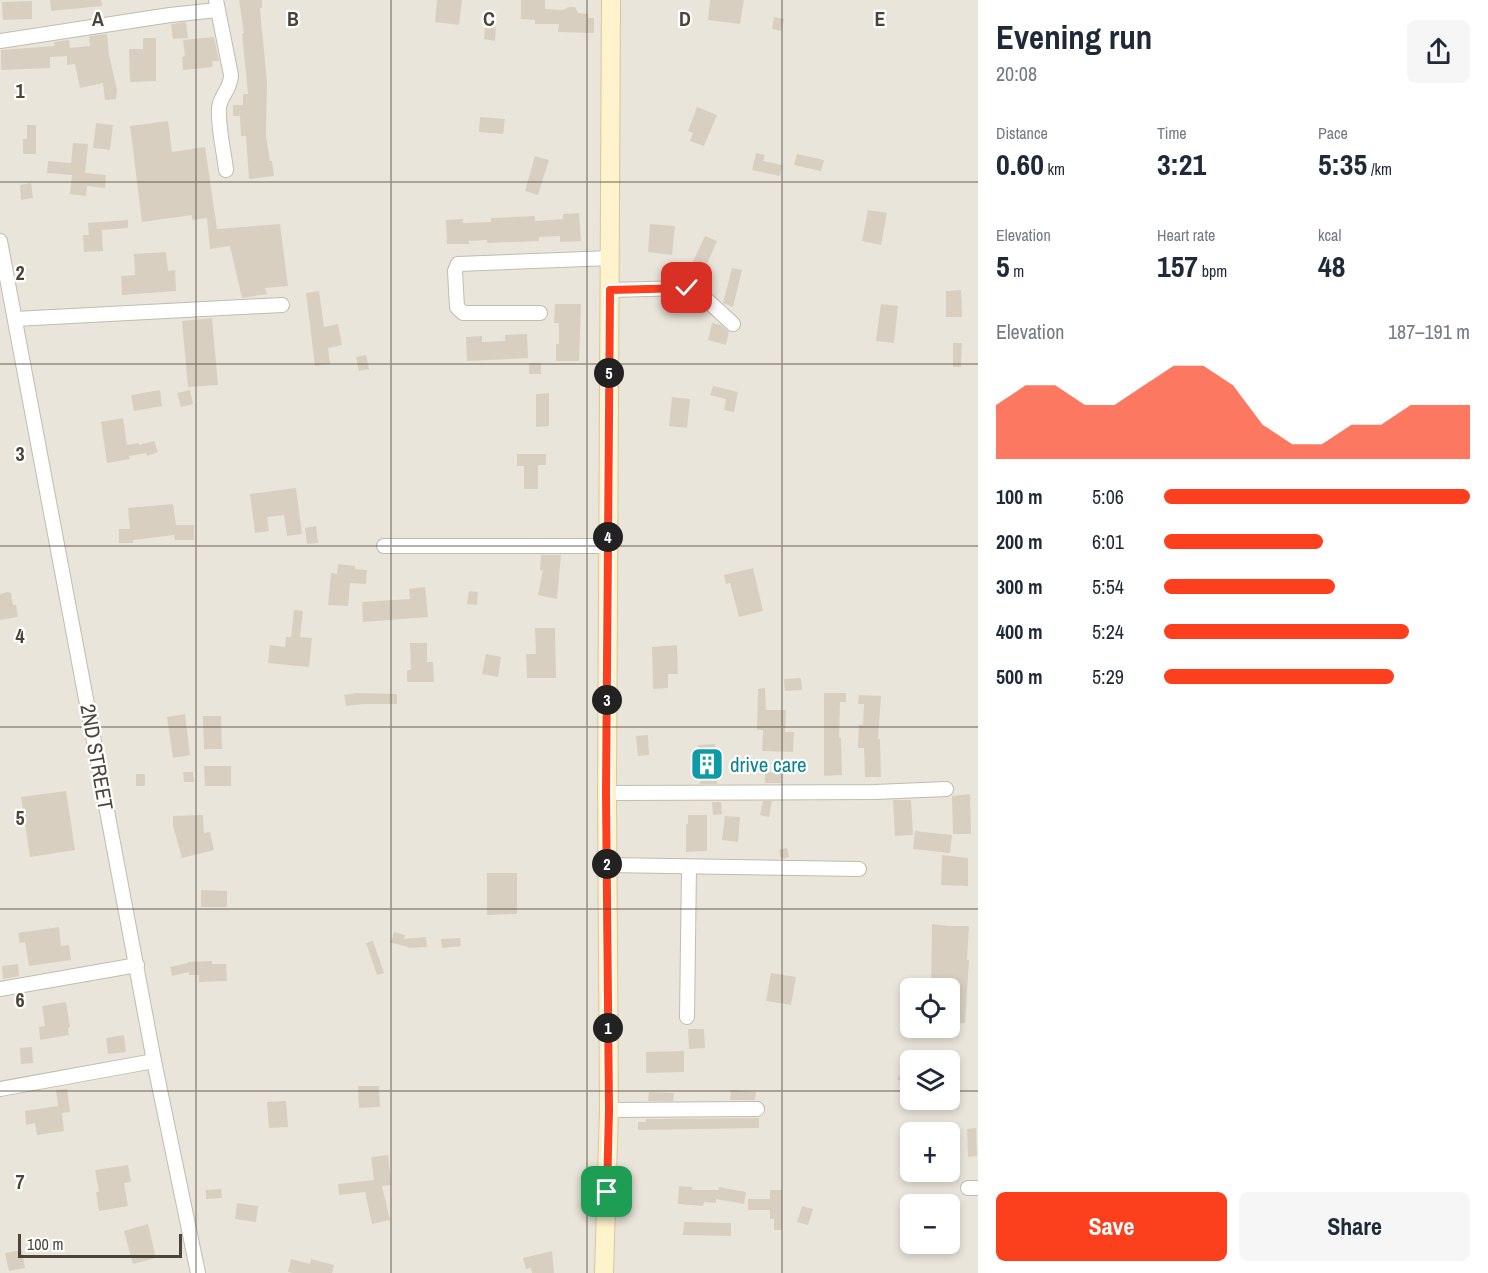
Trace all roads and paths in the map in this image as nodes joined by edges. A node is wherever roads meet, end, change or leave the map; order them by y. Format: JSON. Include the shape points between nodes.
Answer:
{"nodes":[{"id":1,"x":610,"y":0,"type":"edge"},
{"id":2,"x":216,"y":5,"type":"edge"},
{"id":3,"x":0,"y":41,"type":"edge"},
{"id":4,"x":226,"y":171,"type":"dead end"},
{"id":5,"x":0,"y":241,"type":"edge"},
{"id":6,"x":610,"y":258,"type":"junction"},
{"id":7,"x":610,"y":290,"type":"junction"},
{"id":8,"x":282,"y":305,"type":"dead end"},
{"id":9,"x":540,"y":313,"type":"dead end"},
{"id":10,"x":15,"y":319,"type":"junction"},
{"id":11,"x":734,"y":324,"type":"dead end"},
{"id":12,"x":384,"y":546,"type":"dead end"},
{"id":13,"x":608,"y":546,"type":"junction"},
{"id":14,"x":946,"y":789,"type":"dead end"},
{"id":15,"x":606,"y":793,"type":"junction"},
{"id":16,"x":608,"y":865,"type":"junction"},
{"id":17,"x":689,"y":867,"type":"junction"},
{"id":18,"x":859,"y":869,"type":"dead end"},
{"id":19,"x":137,"y":965,"type":"junction"},
{"id":20,"x":0,"y":989,"type":"edge"},
{"id":21,"x":687,"y":1017,"type":"dead end"},
{"id":22,"x":154,"y":1061,"type":"junction"},
{"id":23,"x":0,"y":1089,"type":"edge"},
{"id":24,"x":757,"y":1109,"type":"dead end"},
{"id":25,"x":609,"y":1110,"type":"junction"},
{"id":26,"x":198,"y":1273,"type":"edge"},
{"id":27,"x":604,"y":1273,"type":"edge"}],
"edges":[{"from":1,"to":6,"type":"main road"},
{"from":2,"to":3,"type":"street"},
{"from":2,"to":4,"type":"street","via":[[231,75],[219,110]]},
{"from":5,"to":10,"type":"street","name":"2ND STREET"},
{"from":6,"to":7,"type":"main road"},
{"from":6,"to":9,"type":"street","via":[[458,264],[454,271],[457,307],[463,313]]},
{"from":7,"to":11,"type":"street","via":[[687,288],[697,291]]},
{"from":7,"to":13,"type":"main road"},
{"from":8,"to":10,"type":"street"},
{"from":10,"to":19,"type":"street","name":"2ND STREET"},
{"from":12,"to":13,"type":"street"},
{"from":13,"to":15,"type":"main road"},
{"from":14,"to":15,"type":"street"},
{"from":15,"to":16,"type":"main road"},
{"from":16,"to":17,"type":"street"},
{"from":16,"to":25,"type":"main road"},
{"from":17,"to":18,"type":"street"},
{"from":17,"to":21,"type":"street"},
{"from":19,"to":20,"type":"street"},
{"from":19,"to":22,"type":"street","name":"2ND STREET"},
{"from":22,"to":23,"type":"street"},
{"from":22,"to":26,"type":"street","name":"2ND STREET"},
{"from":24,"to":25,"type":"street"},
{"from":25,"to":27,"type":"main road"}]}
